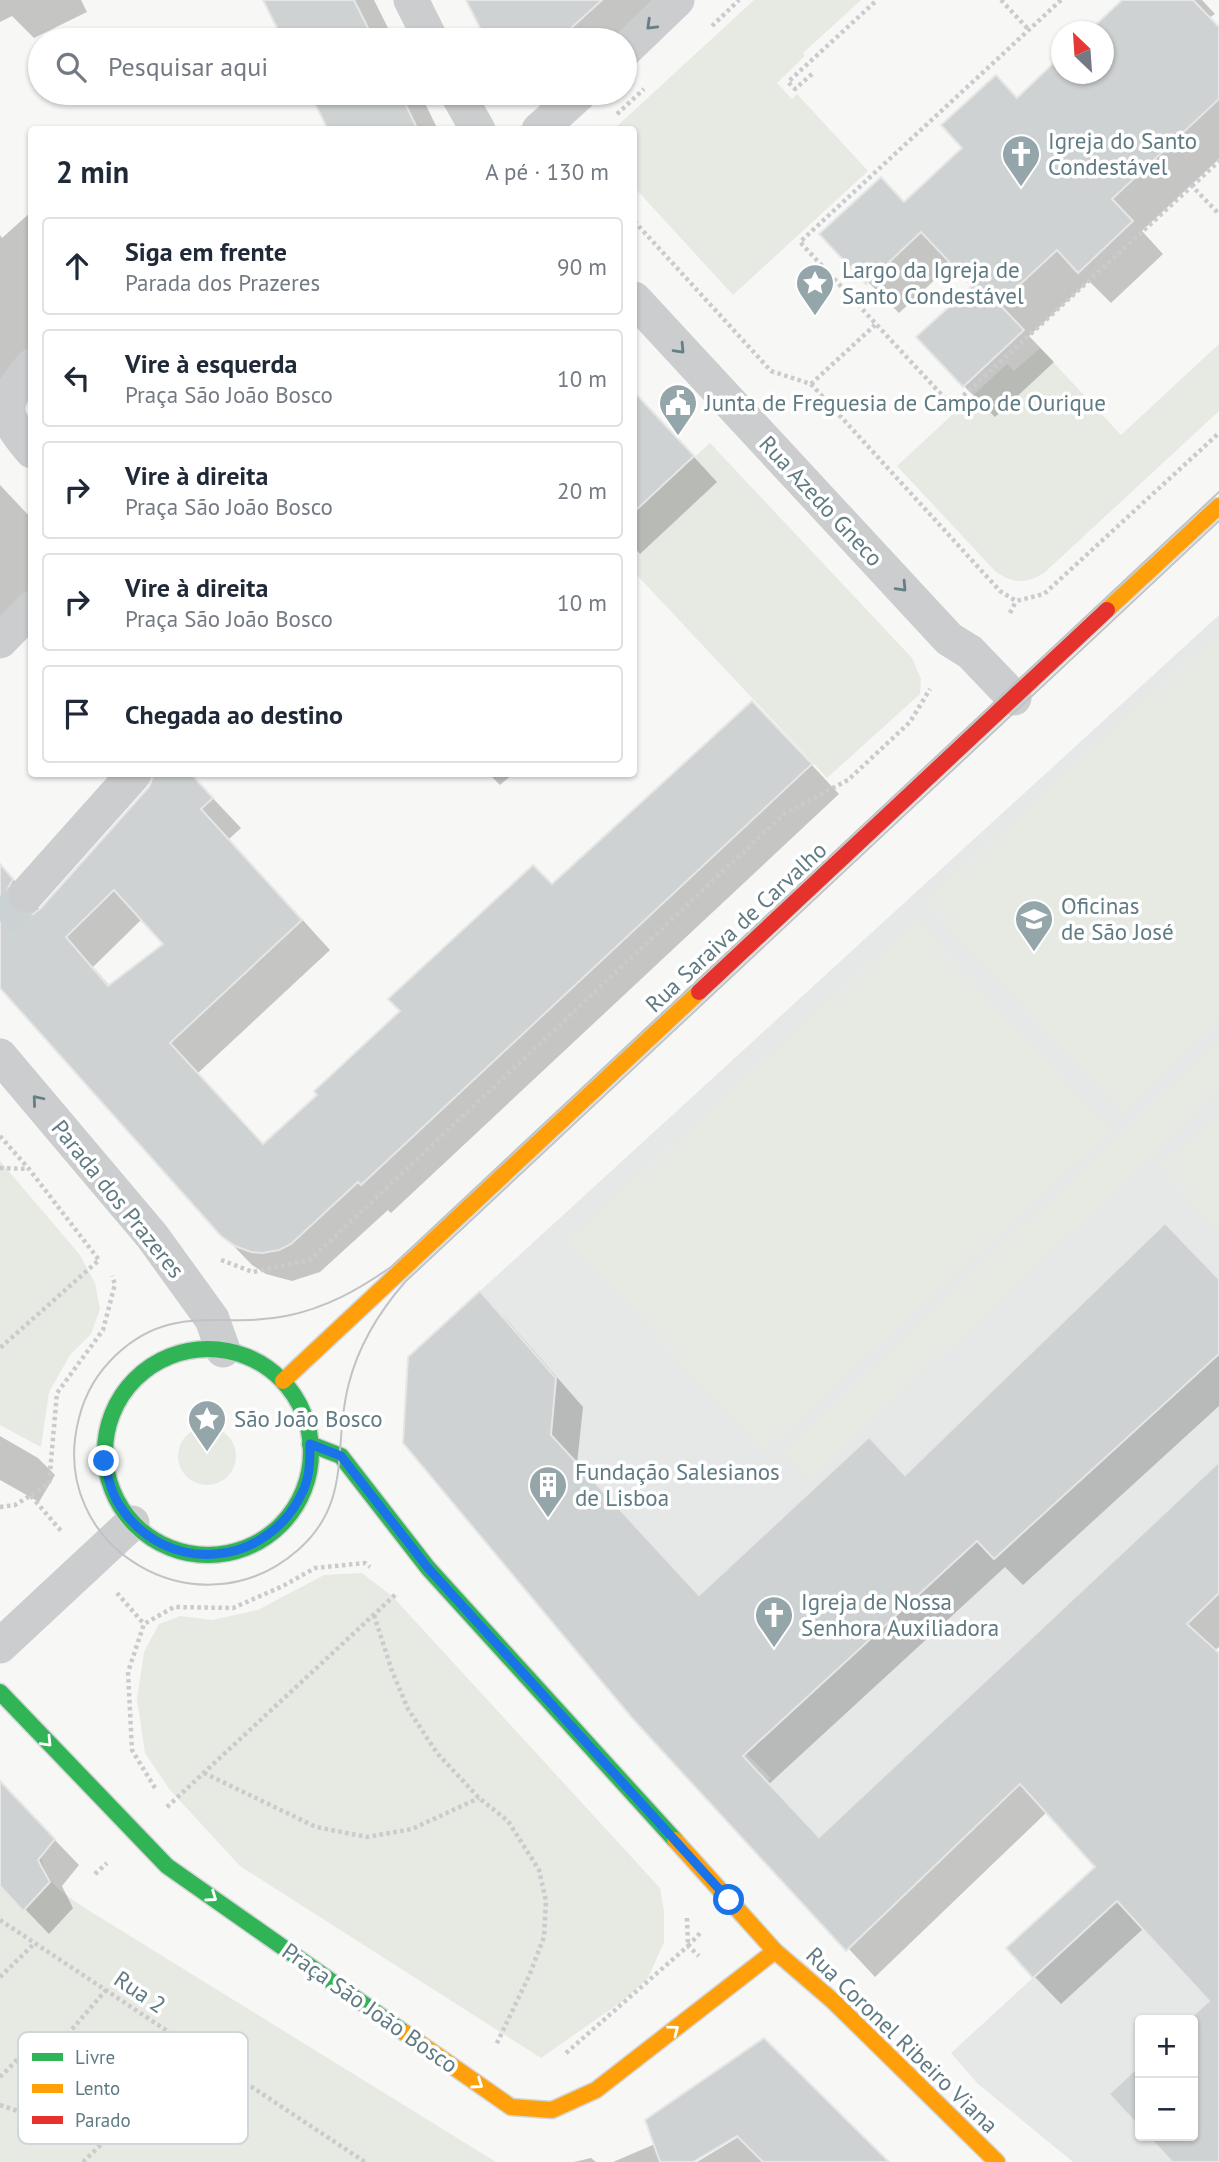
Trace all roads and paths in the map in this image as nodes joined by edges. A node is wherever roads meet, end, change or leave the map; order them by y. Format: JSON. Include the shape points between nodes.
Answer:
{"nodes":[{"id":1,"x":411,"y":0,"type":"edge"},
{"id":2,"x":677,"y":0,"type":"edge"},
{"id":3,"x":877,"y":0,"type":"edge"},
{"id":4,"x":1001,"y":0,"type":"edge"},
{"id":5,"x":1060,"y":1,"type":"edge"},
{"id":6,"x":425,"y":28,"type":"edge"},
{"id":7,"x":1029,"y":30,"type":"junction"},
{"id":8,"x":637,"y":38,"type":"edge"},
{"id":9,"x":812,"y":74,"type":"dead end"},
{"id":10,"x":464,"y":105,"type":"edge"},
{"id":11,"x":567,"y":105,"type":"edge"},
{"id":12,"x":476,"y":126,"type":"edge"},
{"id":13,"x":543,"y":126,"type":"edge"},
{"id":14,"x":1219,"y":161,"type":"edge"},
{"id":15,"x":1192,"y":186,"type":"junction"},
{"id":16,"x":1219,"y":214,"type":"edge"},
{"id":17,"x":637,"y":224,"type":"edge"},
{"id":18,"x":637,"y":302,"type":"edge"},
{"id":19,"x":875,"y":325,"type":"junction"},
{"id":20,"x":28,"y":370,"type":"edge"},
{"id":21,"x":811,"y":384,"type":"junction"},
{"id":22,"x":1219,"y":433,"type":"edge"},
{"id":23,"x":28,"y":448,"type":"edge"},
{"id":24,"x":1219,"y":506,"type":"edge"},
{"id":25,"x":1016,"y":601,"type":"junction"},
{"id":26,"x":28,"y":612,"type":"edge"},
{"id":27,"x":1010,"y":613,"type":"dead end"},
{"id":28,"x":0,"y":641,"type":"edge"},
{"id":29,"x":929,"y":689,"type":"dead end"},
{"id":30,"x":1014,"y":698,"type":"junction"},
{"id":31,"x":131,"y":777,"type":"edge"},
{"id":32,"x":26,"y":895,"type":"tunnel mouth"},
{"id":33,"x":0,"y":1056,"type":"edge"},
{"id":34,"x":0,"y":1136,"type":"edge"},
{"id":35,"x":0,"y":1168,"type":"edge"},
{"id":36,"x":29,"y":1169,"type":"junction"},
{"id":37,"x":214,"y":1257,"type":"dead end"},
{"id":38,"x":112,"y":1276,"type":"dead end"},
{"id":39,"x":0,"y":1348,"type":"edge"},
{"id":40,"x":223,"y":1350,"type":"junction"},
{"id":41,"x":283,"y":1381,"type":"junction"},
{"id":42,"x":310,"y":1444,"type":"junction"},
{"id":43,"x":0,"y":1507,"type":"edge"},
{"id":44,"x":132,"y":1523,"type":"junction"},
{"id":45,"x":428,"y":1568,"type":"junction"},
{"id":46,"x":374,"y":1570,"type":"dead end"},
{"id":47,"x":373,"y":1615,"type":"junction"},
{"id":48,"x":0,"y":1646,"type":"edge"},
{"id":49,"x":0,"y":1692,"type":"edge"},
{"id":50,"x":204,"y":1773,"type":"junction"},
{"id":51,"x":479,"y":1798,"type":"junction"},
{"id":52,"x":167,"y":1807,"type":"junction"},
{"id":53,"x":177,"y":1816,"type":"dead end"},
{"id":54,"x":138,"y":1836,"type":"junction"},
{"id":55,"x":95,"y":1874,"type":"dead end"},
{"id":56,"x":687,"y":1914,"type":"dead end"},
{"id":57,"x":0,"y":1920,"type":"edge"},
{"id":58,"x":35,"y":1943,"type":"junction"},
{"id":59,"x":688,"y":1946,"type":"junction"},
{"id":60,"x":775,"y":1951,"type":"junction"},
{"id":61,"x":0,"y":1977,"type":"edge"},
{"id":62,"x":731,"y":1987,"type":"junction"},
{"id":63,"x":106,"y":1990,"type":"junction"},
{"id":64,"x":70,"y":2032,"type":"edge"},
{"id":65,"x":169,"y":2032,"type":"edge"},
{"id":66,"x":495,"y":2047,"type":"dead end"},
{"id":67,"x":565,"y":2054,"type":"dead end"},
{"id":68,"x":18,"y":2059,"type":"edge"},
{"id":69,"x":0,"y":2077,"type":"edge"},
{"id":70,"x":248,"y":2084,"type":"edge"},
{"id":71,"x":0,"y":2105,"type":"edge"},
{"id":72,"x":18,"y":2111,"type":"edge"},
{"id":73,"x":102,"y":2144,"type":"edge"},
{"id":74,"x":83,"y":2162,"type":"edge"},
{"id":75,"x":365,"y":2162,"type":"edge"},
{"id":76,"x":997,"y":2162,"type":"edge"}],
"edges":[{"from":1,"to":6,"type":"street"},
{"from":2,"to":8,"type":"street","one_way":true},
{"from":3,"to":9,"type":"path","via":[[788,82],[794,89]]},
{"from":4,"to":7,"type":"path"},
{"from":5,"to":7,"type":"path"},
{"from":7,"to":19,"type":"path","via":[[800,242]]},
{"from":10,"to":12,"type":"street"},
{"from":11,"to":13,"type":"street"},
{"from":14,"to":15,"type":"path"},
{"from":15,"to":16,"type":"path"},
{"from":15,"to":19,"type":"path","via":[[951,406]]},
{"from":17,"to":21,"type":"path","via":[[771,371]]},
{"from":18,"to":30,"type":"street","name":"Rua Azedo Gneco","one_way":true,"via":[[949,639],[970,652]]},
{"from":19,"to":21,"type":"path"},
{"from":20,"to":23,"type":"street","via":[[4,397],[8,426]]},
{"from":21,"to":25,"type":"path","via":[[1000,591]]},
{"from":22,"to":25,"type":"path","via":[[1044,594]]},
{"from":24,"to":30,"type":"street","name":"Rua Saraiva de Carvalho"},
{"from":25,"to":27,"type":"path"},
{"from":26,"to":28,"type":"street"},
{"from":29,"to":37,"type":"path","via":[[910,722],[877,754],[848,780],[784,814],[310,1260],[253,1272]]},
{"from":30,"to":41,"type":"street","name":"Rua Saraiva de Carvalho"},
{"from":31,"to":32,"type":"street"},
{"from":40,"to":33,"type":"street","name":"Parada dos Prazeres","one_way":true,"via":[[212,1319],[152,1236]]},
{"from":34,"to":36,"type":"path"},
{"from":35,"to":36,"type":"path"},
{"from":36,"to":39,"type":"path","via":[[99,1260]]},
{"from":38,"to":43,"type":"path","via":[[115,1284],[103,1330],[57,1393],[49,1484],[15,1505]]},
{"from":40,"to":41,"type":"street","via":[[245,1356]]},
{"from":40,"to":44,"type":"street","via":[[199,1349],[155,1363],[122,1395],[112,1415],[104,1461],[118,1504]]},
{"from":41,"to":42,"type":"street","via":[[306,1421]]},
{"from":42,"to":44,"type":"street","via":[[310,1467],[293,1510],[259,1541],[216,1555],[192,1554],[150,1538]]},
{"from":42,"to":45,"type":"street","via":[[341,1456]]},
{"from":44,"to":48,"type":"street"},
{"from":45,"to":47,"type":"path"},
{"from":45,"to":60,"type":"street"},
{"from":46,"to":52,"type":"path","via":[[365,1563],[316,1568],[233,1608],[174,1607],[144,1624],[128,1672],[132,1750]]},
{"from":47,"to":50,"type":"path"},
{"from":47,"to":51,"type":"path","via":[[408,1709],[437,1753]]},
{"from":49,"to":54,"type":"street","name":"Praça São João Bosco","one_way":true},
{"from":50,"to":51,"type":"path","via":[[316,1827],[367,1837],[412,1829]]},
{"from":50,"to":52,"type":"path"},
{"from":51,"to":66,"type":"path","via":[[508,1821],[528,1850],[539,1870],[546,1901],[544,1937]]},
{"from":52,"to":53,"type":"path"},
{"from":52,"to":54,"type":"path"},
{"from":54,"to":55,"type":"path"},
{"from":54,"to":62,"type":"street","name":"Praça São João Bosco","one_way":true,"via":[[167,1866],[511,2107],[552,2110],[596,2090]]},
{"from":56,"to":59,"type":"path"},
{"from":57,"to":58,"type":"path","name":"Rua 2"},
{"from":58,"to":61,"type":"path"},
{"from":58,"to":63,"type":"path","name":"Rua 2"},
{"from":59,"to":62,"type":"path"},
{"from":59,"to":67,"type":"path"},
{"from":60,"to":62,"type":"street","name":"Praça São João Bosco"},
{"from":60,"to":76,"type":"street","name":"Rua Coronel Ribeiro Viana","via":[[816,1983]]},
{"from":63,"to":64,"type":"path"},
{"from":63,"to":65,"type":"path","name":"Rua 2"},
{"from":68,"to":69,"type":"path"},
{"from":70,"to":75,"type":"path","name":"Rua 2"},
{"from":71,"to":72,"type":"path"},
{"from":73,"to":74,"type":"path"}]}
